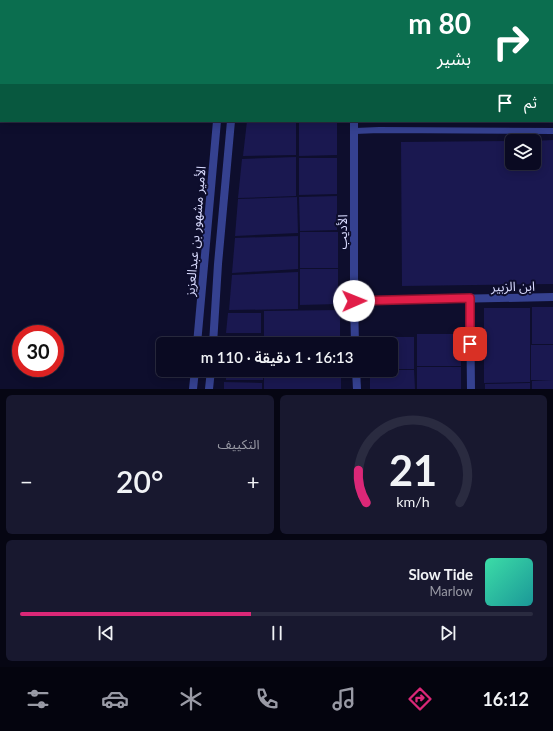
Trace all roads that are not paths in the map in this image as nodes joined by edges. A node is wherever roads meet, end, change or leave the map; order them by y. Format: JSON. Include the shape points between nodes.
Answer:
{"nodes":[{"id":1,"x":217,"y":122,"type":"edge"},
{"id":2,"x":231,"y":122,"type":"edge"},
{"id":3,"x":354,"y":122,"type":"edge"},
{"id":4,"x":553,"y":130,"type":"edge"},
{"id":5,"x":355,"y":131,"type":"junction"},
{"id":6,"x":553,"y":297,"type":"edge"},
{"id":7,"x":470,"y":298,"type":"junction"},
{"id":8,"x":354,"y":301,"type":"junction"},
{"id":9,"x":198,"y":337,"type":"edge"},
{"id":10,"x":213,"y":337,"type":"edge"},
{"id":11,"x":355,"y":337,"type":"edge"},
{"id":12,"x":194,"y":377,"type":"edge"},
{"id":13,"x":211,"y":377,"type":"edge"},
{"id":14,"x":356,"y":377,"type":"edge"},
{"id":15,"x":193,"y":389,"type":"edge"},
{"id":16,"x":210,"y":389,"type":"edge"},
{"id":17,"x":357,"y":389,"type":"edge"},
{"id":18,"x":471,"y":389,"type":"edge"}],
"edges":[{"from":1,"to":9,"type":"street","name":"الأمير مشهور بن عبدالعزيز"},
{"from":2,"to":10,"type":"street","name":"الأمير مشهور بن عبدالعزيز"},
{"from":3,"to":5,"type":"street","name":"الأديب"},
{"from":4,"to":5,"type":"lane"},
{"from":5,"to":8,"type":"street","name":"الأديب"},
{"from":6,"to":7,"type":"street","name":"ابن الزبير"},
{"from":7,"to":8,"type":"street","name":"ابن الزبير"},
{"from":7,"to":18,"type":"street"},
{"from":8,"to":11,"type":"street","name":"الأديب"},
{"from":12,"to":15,"type":"street"},
{"from":13,"to":16,"type":"street"},
{"from":14,"to":17,"type":"street"}]}
